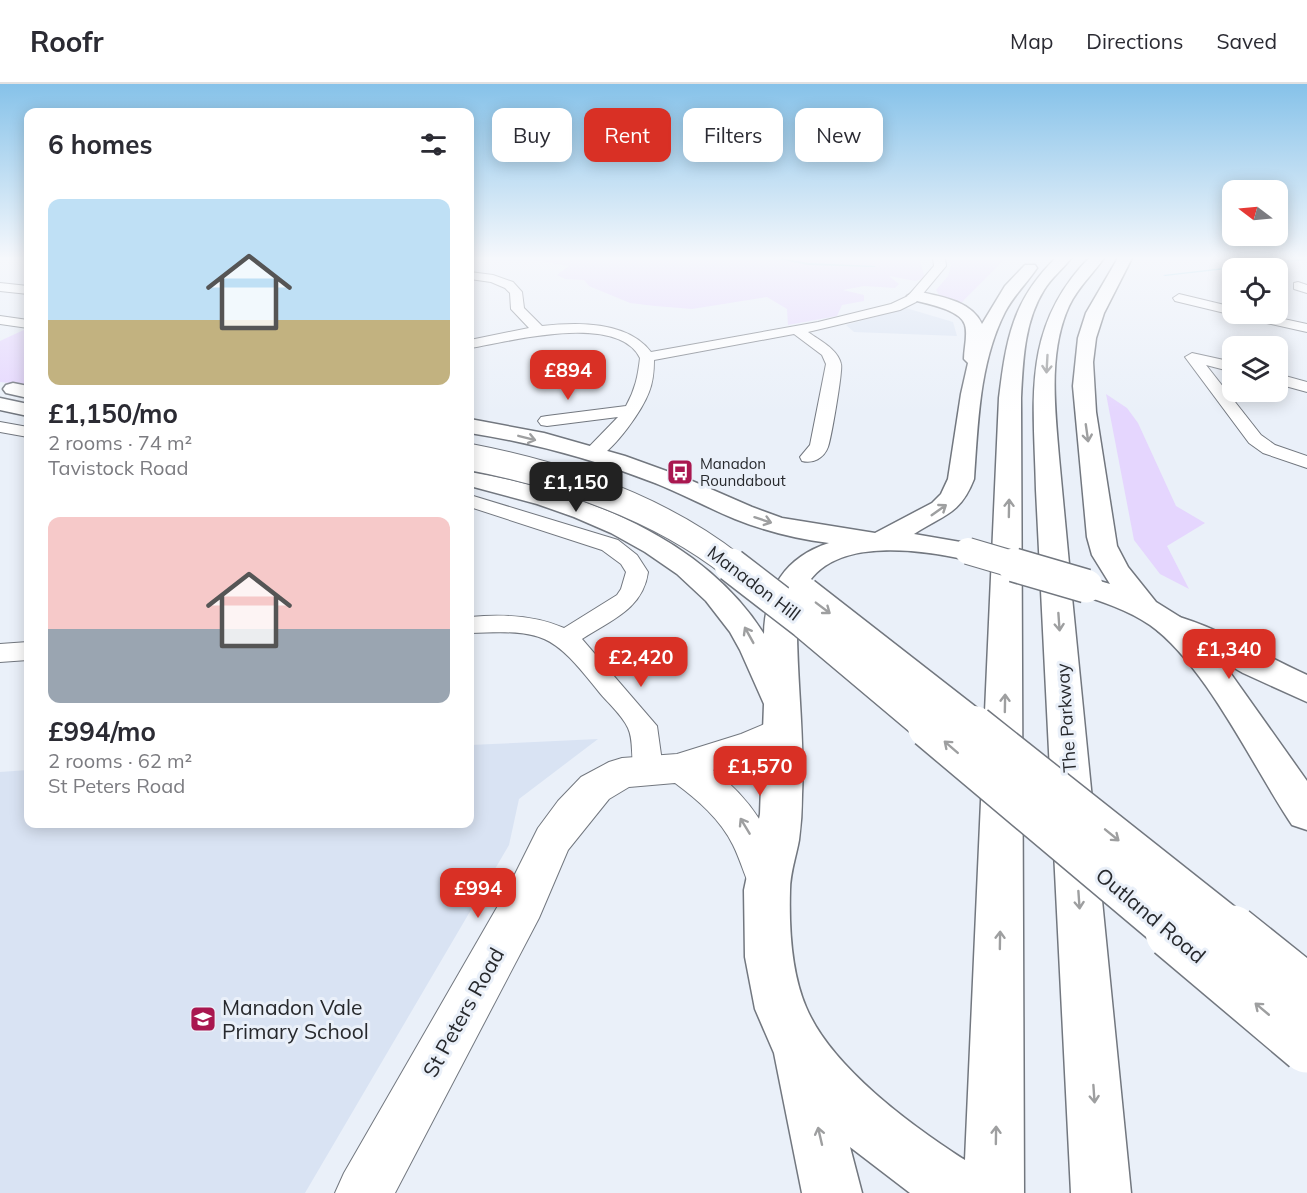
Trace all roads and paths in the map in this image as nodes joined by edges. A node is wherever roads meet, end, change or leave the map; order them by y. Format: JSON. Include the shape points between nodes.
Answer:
{"nodes":[{"id":1,"x":519,"y":310,"type":"edge"},
{"id":2,"x":885,"y":310,"type":"edge"},
{"id":3,"x":958,"y":310,"type":"edge"},
{"id":4,"x":999,"y":310,"type":"edge"},
{"id":5,"x":1024,"y":310,"type":"edge"},
{"id":6,"x":1057,"y":310,"type":"edge"},
{"id":7,"x":1096,"y":310,"type":"edge"},
{"id":8,"x":0,"y":321,"type":"edge"},
{"id":9,"x":24,"y":324,"type":"edge"},
{"id":10,"x":1288,"y":324,"type":"edge"},
{"id":11,"x":1307,"y":328,"type":"edge"},
{"id":12,"x":797,"y":330,"type":"junction"},
{"id":13,"x":539,"y":331,"type":"junction"},
{"id":14,"x":474,"y":343,"type":"edge"},
{"id":15,"x":646,"y":357,"type":"junction"},
{"id":16,"x":1222,"y":364,"type":"edge"},
{"id":17,"x":975,"y":369,"type":"junction"},
{"id":18,"x":1288,"y":382,"type":"edge"},
{"id":19,"x":1307,"y":387,"type":"edge"},
{"id":20,"x":1222,"y":396,"type":"edge"},
{"id":21,"x":1227,"y":402,"type":"edge"},
{"id":22,"x":632,"y":410,"type":"junction"},
{"id":23,"x":547,"y":421,"type":"dead end"},
{"id":24,"x":0,"y":427,"type":"edge"},
{"id":25,"x":474,"y":427,"type":"edge"},
{"id":26,"x":24,"y":431,"type":"edge"},
{"id":27,"x":474,"y":446,"type":"edge"},
{"id":28,"x":591,"y":454,"type":"junction"},
{"id":29,"x":809,"y":457,"type":"dead end"},
{"id":30,"x":474,"y":458,"type":"edge"},
{"id":31,"x":1307,"y":462,"type":"edge"},
{"id":32,"x":474,"y":480,"type":"edge"},
{"id":33,"x":474,"y":502,"type":"edge"},
{"id":34,"x":888,"y":539,"type":"junction"},
{"id":35,"x":1158,"y":617,"type":"junction"},
{"id":36,"x":474,"y":625,"type":"edge"},
{"id":37,"x":566,"y":638,"type":"junction"},
{"id":38,"x":24,"y":651,"type":"edge"},
{"id":39,"x":0,"y":653,"type":"edge"},
{"id":40,"x":1307,"y":689,"type":"edge"},
{"id":41,"x":781,"y":719,"type":"junction"},
{"id":42,"x":997,"y":766,"type":"junction"},
{"id":43,"x":664,"y":768,"type":"junction"},
{"id":44,"x":1307,"y":813,"type":"edge"},
{"id":45,"x":768,"y":880,"type":"junction"},
{"id":46,"x":1307,"y":992,"type":"edge"},
{"id":47,"x":797,"y":1044,"type":"junction"},
{"id":48,"x":1307,"y":1046,"type":"edge"},
{"id":49,"x":364,"y":1193,"type":"edge"},
{"id":50,"x":832,"y":1193,"type":"edge"},
{"id":51,"x":963,"y":1193,"type":"edge"},
{"id":52,"x":994,"y":1193,"type":"edge"},
{"id":53,"x":1101,"y":1193,"type":"edge"}],
"edges":[{"from":1,"to":13,"type":"street"},
{"from":2,"to":12,"type":"street"},
{"from":3,"to":17,"type":"main road","via":[[973,320]]},
{"from":4,"to":17,"type":"main road"},
{"from":52,"to":5,"type":"main road","one_way":true,"via":[[1010,398],[1019,322]]},
{"from":6,"to":53,"type":"main road","name":"The Parkway","one_way":true,"via":[[1047,351],[1045,386],[1049,490]]},
{"from":7,"to":35,"type":"main road","one_way":true,"via":[[1081,376],[1103,545],[1117,572]]},
{"from":8,"to":9,"type":"street"},
{"from":10,"to":11,"type":"street"},
{"from":12,"to":15,"type":"street"},
{"from":12,"to":29,"type":"street","via":[[828,353],[834,364],[819,447]]},
{"from":13,"to":14,"type":"street"},
{"from":13,"to":15,"type":"street","via":[[607,332],[638,345]]},
{"from":15,"to":22,"type":"street","via":[[646,381]]},
{"from":16,"to":20,"type":"street","via":[[1192,357]]},
{"from":34,"to":17,"type":"main road","one_way":true,"via":[[908,525],[936,514],[957,491]]},
{"from":18,"to":19,"type":"street"},
{"from":21,"to":31,"type":"street","via":[[1263,455]]},
{"from":22,"to":23,"type":"street"},
{"from":22,"to":28,"type":"street"},
{"from":24,"to":26,"type":"street"},
{"from":25,"to":28,"type":"main road","one_way":true},
{"from":27,"to":42,"type":"main road","name":"Manadon Hill","one_way":true,"bridge":true,"via":[[560,464],[646,494],[720,535],[784,578]]},
{"from":28,"to":34,"type":"main road","one_way":true,"via":[[664,478],[765,521],[810,532]]},
{"from":42,"to":30,"type":"main road","name":"Manadon Hill","one_way":true,"bridge":true,"via":[[715,552],[677,529],[597,490],[523,467]]},
{"from":41,"to":32,"type":"main road","one_way":true,"via":[[759,654],[744,627],[715,590],[681,562],[573,507]]},
{"from":33,"to":37,"type":"street","via":[[610,545],[629,560],[637,572],[628,598]]},
{"from":34,"to":35,"type":"main road","bridge":true,"via":[[968,551],[1086,586]]},
{"from":34,"to":41,"type":"main road","via":[[825,555],[791,581],[782,616]]},
{"from":35,"to":40,"type":"main road"},
{"from":35,"to":44,"type":"main road","via":[[1219,682]]},
{"from":36,"to":37,"type":"street","via":[[540,627]]},
{"from":37,"to":43,"type":"street","via":[[585,655],[643,726]]},
{"from":38,"to":39,"type":"street"},
{"from":41,"to":43,"type":"street","name":"St Peters Road","via":[[752,745]]},
{"from":41,"to":45,"type":"main road","via":[[778,834]]},
{"from":42,"to":46,"type":"main road","name":"Outland Road","one_way":true,"bridge":true},
{"from":48,"to":42,"type":"main road","name":"Outland Road","one_way":true,"bridge":true},
{"from":45,"to":43,"type":"street","one_way":true,"via":[[757,847],[741,819],[722,798]]},
{"from":43,"to":49,"type":"street","name":"St Peters Road","via":[[622,773],[595,788],[552,840],[523,904]]},
{"from":45,"to":47,"type":"main road","via":[[771,969],[781,1010]]},
{"from":50,"to":47,"type":"main road","one_way":true},
{"from":47,"to":51,"type":"main road","via":[[856,1116],[911,1160]]}]}
